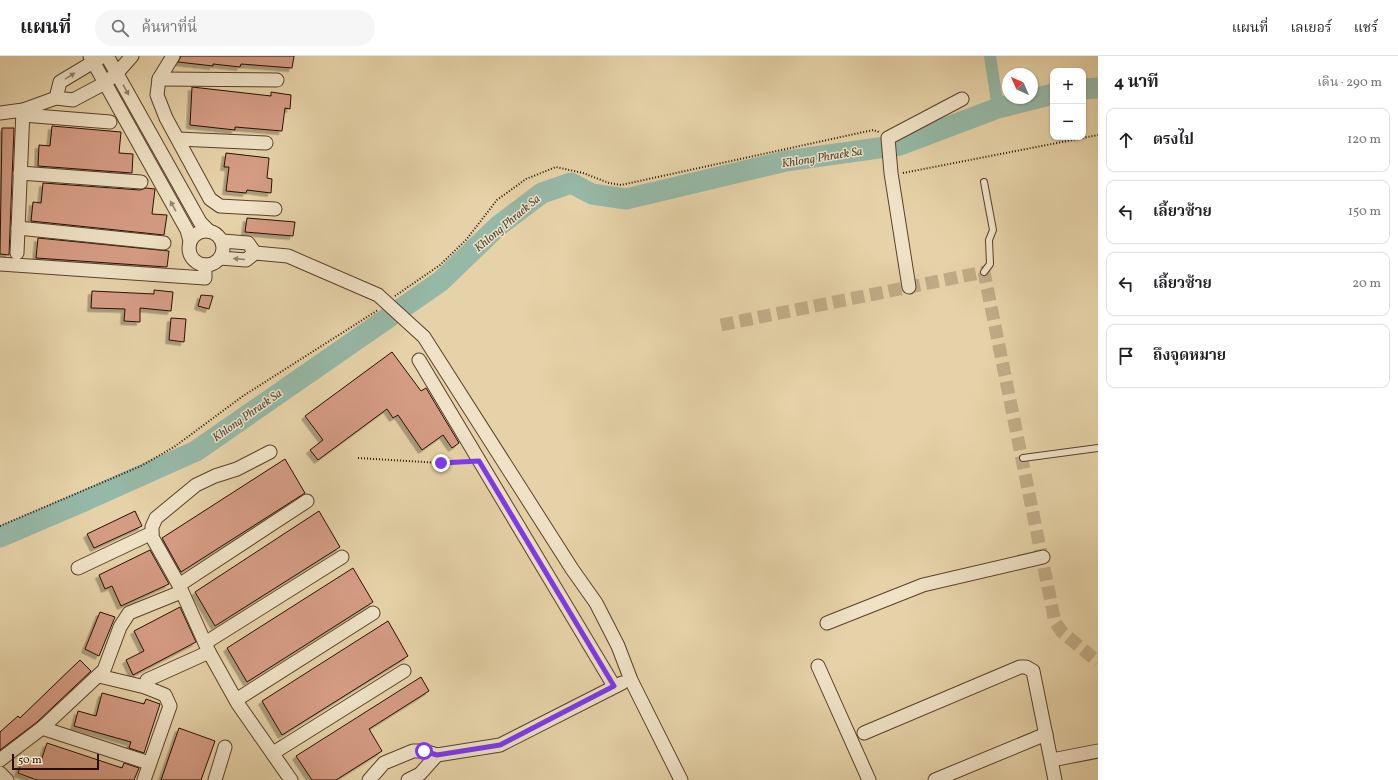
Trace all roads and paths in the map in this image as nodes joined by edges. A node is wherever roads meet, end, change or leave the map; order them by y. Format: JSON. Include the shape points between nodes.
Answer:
{"nodes":[{"id":1,"x":107,"y":56,"type":"edge"},
{"id":2,"x":132,"y":56,"type":"edge"},
{"id":3,"x":173,"y":56,"type":"edge"},
{"id":4,"x":95,"y":58,"type":"edge"},
{"id":5,"x":117,"y":73,"type":"junction"},
{"id":6,"x":160,"y":79,"type":"junction"},
{"id":7,"x":277,"y":80,"type":"dead end"},
{"id":8,"x":105,"y":83,"type":"junction"},
{"id":9,"x":56,"y":98,"type":"junction"},
{"id":10,"x":962,"y":99,"type":"dead end"},
{"id":11,"x":0,"y":113,"type":"edge"},
{"id":12,"x":23,"y":113,"type":"junction"},
{"id":13,"x":110,"y":122,"type":"dead end"},
{"id":14,"x":1098,"y":135,"type":"edge"},
{"id":15,"x":886,"y":137,"type":"junction"},
{"id":16,"x":178,"y":139,"type":"junction"},
{"id":17,"x":266,"y":143,"type":"dead end"},
{"id":18,"x":20,"y":173,"type":"junction"},
{"id":19,"x":895,"y":173,"type":"junction"},
{"id":20,"x":141,"y":182,"type":"dead end"},
{"id":21,"x":984,"y":182,"type":"dead end"},
{"id":22,"x":275,"y":209,"type":"dead end"},
{"id":23,"x":18,"y":228,"type":"junction"},
{"id":24,"x":209,"y":231,"type":"junction"},
{"id":25,"x":190,"y":241,"type":"junction"},
{"id":26,"x":222,"y":241,"type":"junction"},
{"id":27,"x":164,"y":243,"type":"dead end"},
{"id":28,"x":255,"y":253,"type":"junction"},
{"id":29,"x":17,"y":254,"type":"dead end"},
{"id":30,"x":220,"y":258,"type":"junction"},
{"id":31,"x":0,"y":264,"type":"edge"},
{"id":32,"x":205,"y":265,"type":"junction"},
{"id":33,"x":984,"y":272,"type":"dead end"},
{"id":34,"x":909,"y":287,"type":"dead end"},
{"id":35,"x":392,"y":298,"type":"dead end"},
{"id":36,"x":379,"y":301,"type":"junction"},
{"id":37,"x":419,"y":360,"type":"dead end"},
{"id":38,"x":1098,"y":448,"type":"edge"},
{"id":39,"x":270,"y":452,"type":"dead end"},
{"id":40,"x":358,"y":458,"type":"dead end"},
{"id":41,"x":1023,"y":458,"type":"dead end"},
{"id":42,"x":479,"y":461,"type":"junction"},
{"id":43,"x":307,"y":501,"type":"dead end"},
{"id":44,"x":0,"y":526,"type":"edge"},
{"id":45,"x":152,"y":533,"type":"junction"},
{"id":46,"x":342,"y":557,"type":"dead end"},
{"id":47,"x":1043,"y":557,"type":"dead end"},
{"id":48,"x":78,"y":568,"type":"dead end"},
{"id":49,"x":180,"y":588,"type":"junction"},
{"id":50,"x":373,"y":613,"type":"dead end"},
{"id":51,"x":827,"y":623,"type":"dead end"},
{"id":52,"x":207,"y":648,"type":"junction"},
{"id":53,"x":818,"y":666,"type":"dead end"},
{"id":54,"x":404,"y":671,"type":"dead end"},
{"id":55,"x":99,"y":676,"type":"junction"},
{"id":56,"x":631,"y":680,"type":"junction"},
{"id":57,"x":614,"y":686,"type":"junction"},
{"id":58,"x":145,"y":687,"type":"junction"},
{"id":59,"x":236,"y":700,"type":"junction"},
{"id":60,"x":42,"y":728,"type":"junction"},
{"id":61,"x":864,"y":733,"type":"dead end"},
{"id":62,"x":1046,"y":734,"type":"junction"},
{"id":63,"x":225,"y":747,"type":"dead end"},
{"id":64,"x":1098,"y":751,"type":"edge"},
{"id":65,"x":273,"y":753,"type":"junction"},
{"id":66,"x":437,"y":755,"type":"junction"},
{"id":67,"x":0,"y":760,"type":"edge"},
{"id":68,"x":1052,"y":760,"type":"junction"},
{"id":69,"x":150,"y":763,"type":"junction"},
{"id":70,"x":0,"y":773,"type":"edge"},
{"id":71,"x":7,"y":780,"type":"edge"},
{"id":72,"x":144,"y":780,"type":"edge"},
{"id":73,"x":215,"y":780,"type":"edge"},
{"id":74,"x":291,"y":780,"type":"edge"},
{"id":75,"x":369,"y":780,"type":"edge"},
{"id":76,"x":408,"y":780,"type":"edge"},
{"id":77,"x":682,"y":780,"type":"edge"},
{"id":78,"x":869,"y":780,"type":"edge"},
{"id":79,"x":935,"y":780,"type":"edge"},
{"id":80,"x":1055,"y":780,"type":"edge"}],
"edges":[{"from":1,"to":5,"type":"street"},
{"from":2,"to":5,"type":"street"},
{"from":3,"to":6,"type":"street"},
{"from":4,"to":8,"type":"street"},
{"from":9,"to":4,"type":"street","one_way":true,"via":[[60,82]]},
{"from":5,"to":8,"type":"street"},
{"from":5,"to":24,"type":"street","one_way":true,"via":[[200,222]]},
{"from":6,"to":7,"type":"street"},
{"from":6,"to":16,"type":"street","via":[[157,95]]},
{"from":8,"to":9,"type":"street","via":[[73,100]]},
{"from":25,"to":8,"type":"street","one_way":true,"via":[[187,230]]},
{"from":9,"to":12,"type":"street"},
{"from":10,"to":15,"type":"street"},
{"from":11,"to":12,"type":"street"},
{"from":12,"to":13,"type":"street"},
{"from":12,"to":18,"type":"street"},
{"from":14,"to":19,"type":"path"},
{"from":15,"to":19,"type":"street"},
{"from":15,"to":35,"type":"path","via":[[873,130],[621,185],[556,167],[526,179],[498,200],[466,240],[440,265]]},
{"from":16,"to":17,"type":"street"},
{"from":16,"to":22,"type":"street","via":[[210,199],[220,206]]},
{"from":18,"to":20,"type":"street"},
{"from":18,"to":23,"type":"street"},
{"from":19,"to":34,"type":"street"},
{"from":21,"to":33,"type":"lane","via":[[993,230],[989,240],[990,264]]},
{"from":23,"to":27,"type":"street"},
{"from":23,"to":29,"type":"street"},
{"from":24,"to":25,"type":"street","via":[[198,232]]},
{"from":24,"to":26,"type":"street","via":[[219,236]]},
{"from":25,"to":32,"type":"street","via":[[191,257]]},
{"from":26,"to":28,"type":"street","via":[[248,243]]},
{"from":26,"to":30,"type":"street"},
{"from":28,"to":30,"type":"street","one_way":true,"via":[[246,260]]},
{"from":28,"to":36,"type":"street","via":[[288,256]]},
{"from":30,"to":32,"type":"street"},
{"from":31,"to":32,"type":"street","via":[[205,278]]},
{"from":36,"to":44,"type":"path","via":[[369,317],[243,396],[174,448],[141,466]]},
{"from":36,"to":56,"type":"street","via":[[424,337],[596,603],[618,646]]},
{"from":37,"to":42,"type":"street"},
{"from":38,"to":41,"type":"lane"},
{"from":39,"to":45,"type":"street","via":[[237,470],[214,476],[196,485],[156,518]]},
{"from":40,"to":42,"type":"path","via":[[441,463]]},
{"from":42,"to":57,"type":"street"},
{"from":43,"to":49,"type":"street"},
{"from":45,"to":48,"type":"street"},
{"from":45,"to":49,"type":"street"},
{"from":46,"to":52,"type":"street"},
{"from":47,"to":51,"type":"street","via":[[923,585]]},
{"from":49,"to":52,"type":"street"},
{"from":49,"to":55,"type":"street","via":[[129,613],[120,627],[104,670]]},
{"from":50,"to":59,"type":"street"},
{"from":52,"to":58,"type":"street","via":[[147,680]]},
{"from":52,"to":59,"type":"street"},
{"from":53,"to":78,"type":"street"},
{"from":54,"to":65,"type":"street"},
{"from":55,"to":58,"type":"street"},
{"from":55,"to":60,"type":"street"},
{"from":56,"to":57,"type":"street"},
{"from":56,"to":77,"type":"street"},
{"from":57,"to":66,"type":"street","via":[[500,745]]},
{"from":58,"to":69,"type":"street","via":[[165,696],[170,706]]},
{"from":59,"to":65,"type":"street"},
{"from":60,"to":67,"type":"street"},
{"from":60,"to":69,"type":"street"},
{"from":61,"to":62,"type":"street","via":[[1020,667],[1026,667],[1033,672]]},
{"from":62,"to":68,"type":"street"},
{"from":62,"to":79,"type":"street"},
{"from":63,"to":73,"type":"street"},
{"from":64,"to":68,"type":"street"},
{"from":65,"to":74,"type":"street"},
{"from":66,"to":75,"type":"street","via":[[414,751],[398,756],[384,763]]},
{"from":66,"to":76,"type":"street","via":[[420,774]]},
{"from":68,"to":80,"type":"street"},
{"from":69,"to":72,"type":"street"},
{"from":70,"to":71,"type":"street"}]}
